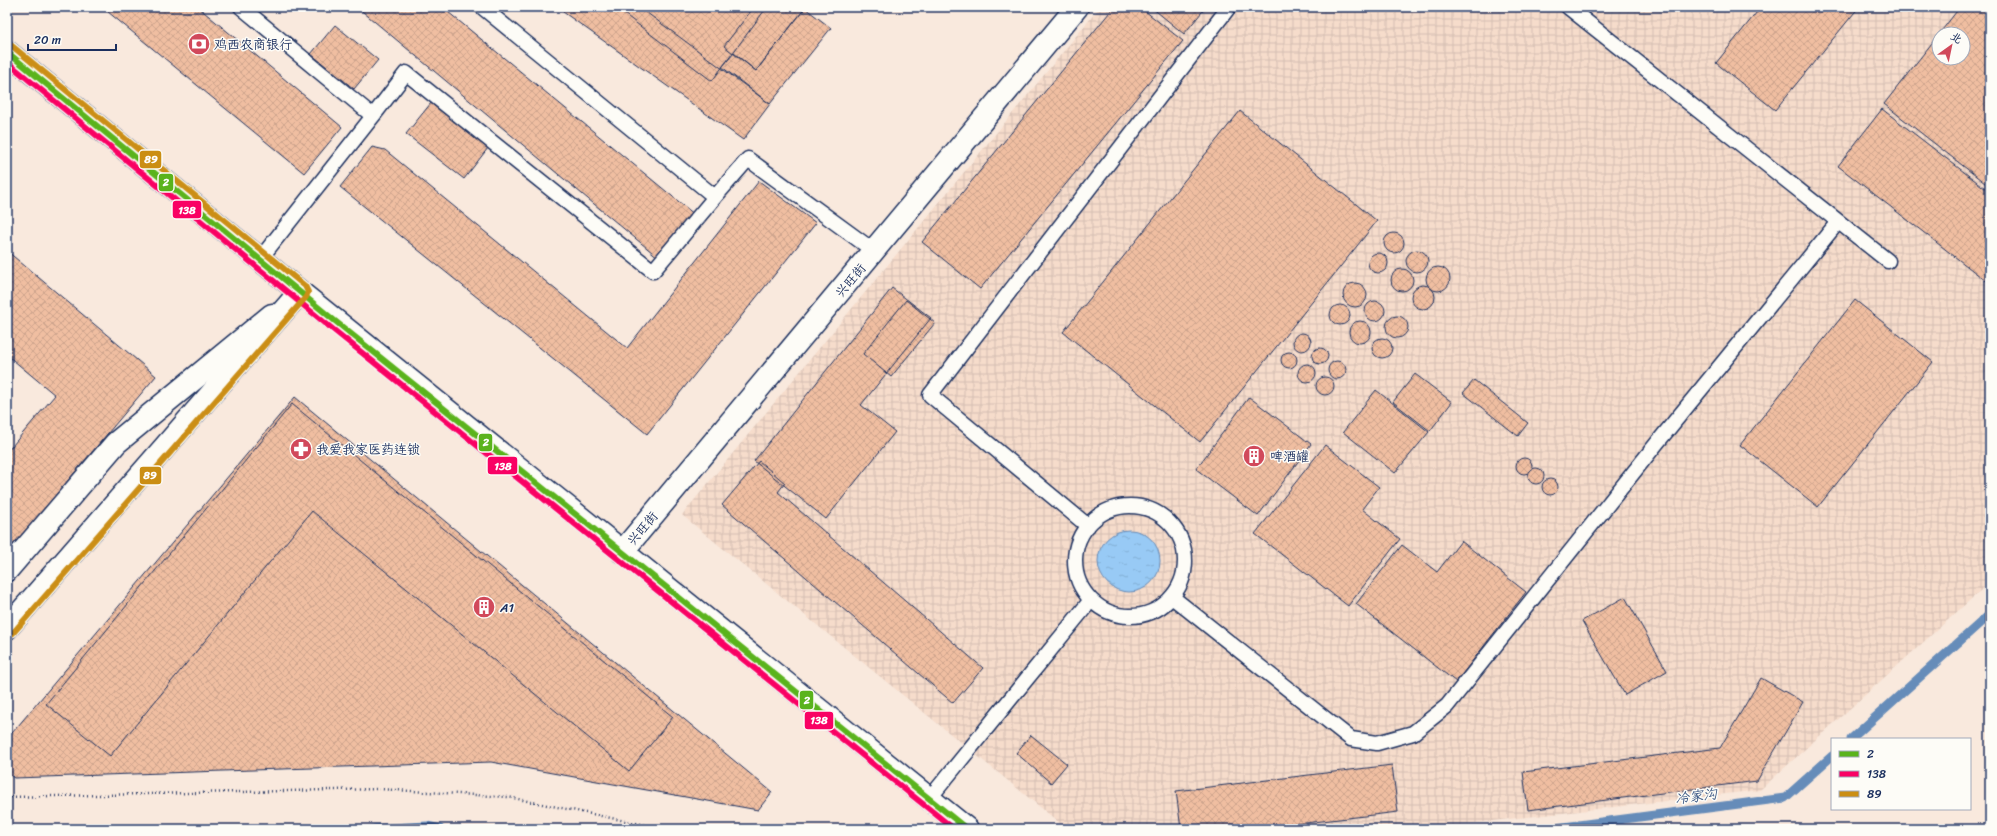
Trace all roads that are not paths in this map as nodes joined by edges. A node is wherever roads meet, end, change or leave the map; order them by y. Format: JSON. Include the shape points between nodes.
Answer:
{"nodes":[{"id":1,"x":241,"y":7,"type":"edge"},
{"id":2,"x":482,"y":7,"type":"edge"},
{"id":3,"x":1077,"y":7,"type":"edge"},
{"id":4,"x":1228,"y":7,"type":"edge"},
{"id":5,"x":1568,"y":7,"type":"edge"},
{"id":6,"x":7,"y":52,"type":"edge"},
{"id":7,"x":373,"y":116,"type":"junction"},
{"id":8,"x":715,"y":197,"type":"junction"},
{"id":9,"x":1838,"y":222,"type":"junction"},
{"id":10,"x":874,"y":251,"type":"junction"},
{"id":11,"x":260,"y":260,"type":"junction"},
{"id":12,"x":1888,"y":261,"type":"dead end"},
{"id":13,"x":300,"y":292,"type":"junction"},
{"id":14,"x":1088,"y":526,"type":"junction"},
{"id":15,"x":622,"y":552,"type":"junction"},
{"id":16,"x":7,"y":570,"type":"edge"},
{"id":17,"x":1172,"y":597,"type":"junction"},
{"id":18,"x":1090,"y":600,"type":"junction"},
{"id":19,"x":7,"y":628,"type":"edge"},
{"id":20,"x":929,"y":799,"type":"junction"},
{"id":21,"x":968,"y":829,"type":"edge"}],
"edges":[{"from":1,"to":7,"type":"lane"},
{"from":2,"to":8,"type":"lane"},
{"from":3,"to":10,"type":"main road","name":"兴旺街"},
{"from":4,"to":14,"type":"lane","via":[[930,395]]},
{"from":5,"to":9,"type":"lane"},
{"from":6,"to":11,"type":"main road"},
{"from":7,"to":8,"type":"lane","via":[[406,73],[653,271]]},
{"from":7,"to":11,"type":"lane"},
{"from":8,"to":10,"type":"lane","via":[[748,159]]},
{"from":9,"to":12,"type":"lane"},
{"from":9,"to":17,"type":"lane","via":[[1656,443],[1447,706],[1413,733],[1376,743],[1352,739]]},
{"from":10,"to":15,"type":"main road","name":"兴旺街"},
{"from":11,"to":13,"type":"main road"},
{"from":13,"to":15,"type":"main road"},
{"from":13,"to":16,"type":"main road","via":[[116,443]]},
{"from":13,"to":19,"type":"main road"},
{"from":14,"to":17,"type":"lane","via":[[1094,518],[1110,509],[1128,506],[1146,508],[1162,516],[1175,529],[1183,546],[1184,569]]},
{"from":14,"to":18,"type":"lane","via":[[1082,532],[1075,549],[1074,568],[1080,585]]},
{"from":15,"to":20,"type":"main road"},
{"from":17,"to":18,"type":"lane","via":[[1158,608],[1141,615],[1123,616],[1105,610]]},
{"from":18,"to":20,"type":"lane"},
{"from":20,"to":21,"type":"main road"}]}
